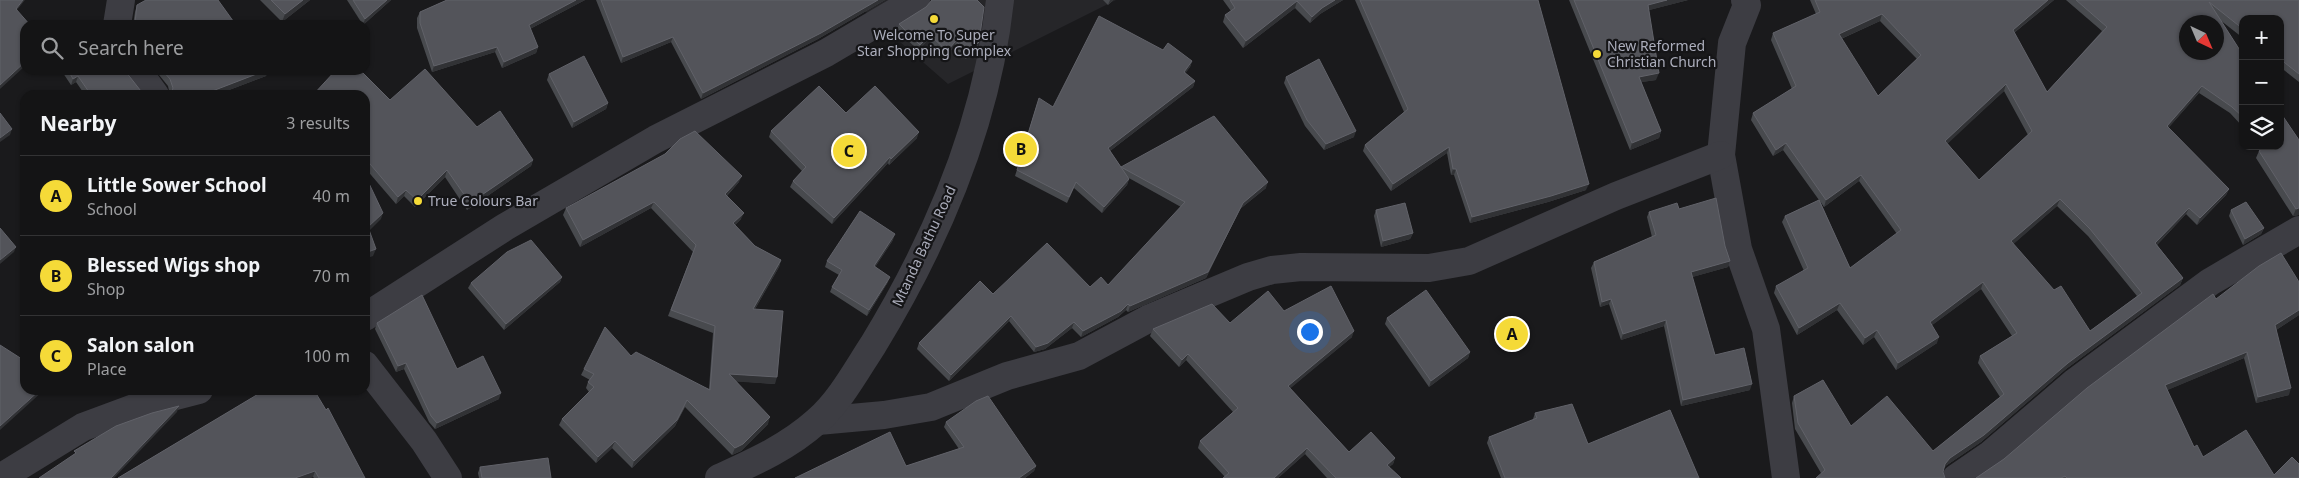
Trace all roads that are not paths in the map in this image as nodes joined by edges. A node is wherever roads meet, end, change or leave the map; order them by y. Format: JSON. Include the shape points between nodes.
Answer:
{"nodes":[{"id":1,"x":121,"y":0,"type":"edge"},
{"id":2,"x":916,"y":0,"type":"edge"},
{"id":3,"x":1000,"y":0,"type":"edge"},
{"id":4,"x":1745,"y":0,"type":"edge"},
{"id":5,"x":118,"y":20,"type":"edge"},
{"id":6,"x":141,"y":75,"type":"edge"},
{"id":7,"x":151,"y":90,"type":"edge"},
{"id":8,"x":1720,"y":155,"type":"junction"},
{"id":9,"x":2299,"y":230,"type":"edge"},
{"id":10,"x":370,"y":314,"type":"edge"},
{"id":11,"x":370,"y":371,"type":"edge"},
{"id":12,"x":180,"y":395,"type":"edge"},
{"id":13,"x":818,"y":420,"type":"junction"},
{"id":14,"x":0,"y":478,"type":"edge"},
{"id":15,"x":448,"y":478,"type":"edge"},
{"id":16,"x":720,"y":478,"type":"edge"},
{"id":17,"x":1786,"y":478,"type":"edge"},
{"id":18,"x":1956,"y":478,"type":"edge"}],
"edges":[{"from":1,"to":5,"type":"street"},
{"from":2,"to":10,"type":"street","via":[[826,53],[656,139],[504,227]]},
{"from":3,"to":13,"type":"street","name":"Mtanda Bathu Road","via":[[992,65],[980,109],[948,197],[904,294],[849,383]]},
{"from":4,"to":8,"type":"street","via":[[1747,5],[1732,43]]},
{"from":6,"to":7,"type":"street"},
{"from":8,"to":13,"type":"street","via":[[1616,196],[1469,261],[1429,268],[1272,270],[1148,319],[1079,356],[1007,376],[931,407],[884,415]]},
{"from":8,"to":17,"type":"street","via":[[1738,249],[1766,329]]},
{"from":9,"to":18,"type":"street","via":[[2210,282],[2075,382],[1991,454]]},
{"from":11,"to":15,"type":"street"},
{"from":12,"to":14,"type":"street","via":[[83,427]]},
{"from":13,"to":16,"type":"street","name":"Mtanda Bathu Road","via":[[771,455]]}]}
